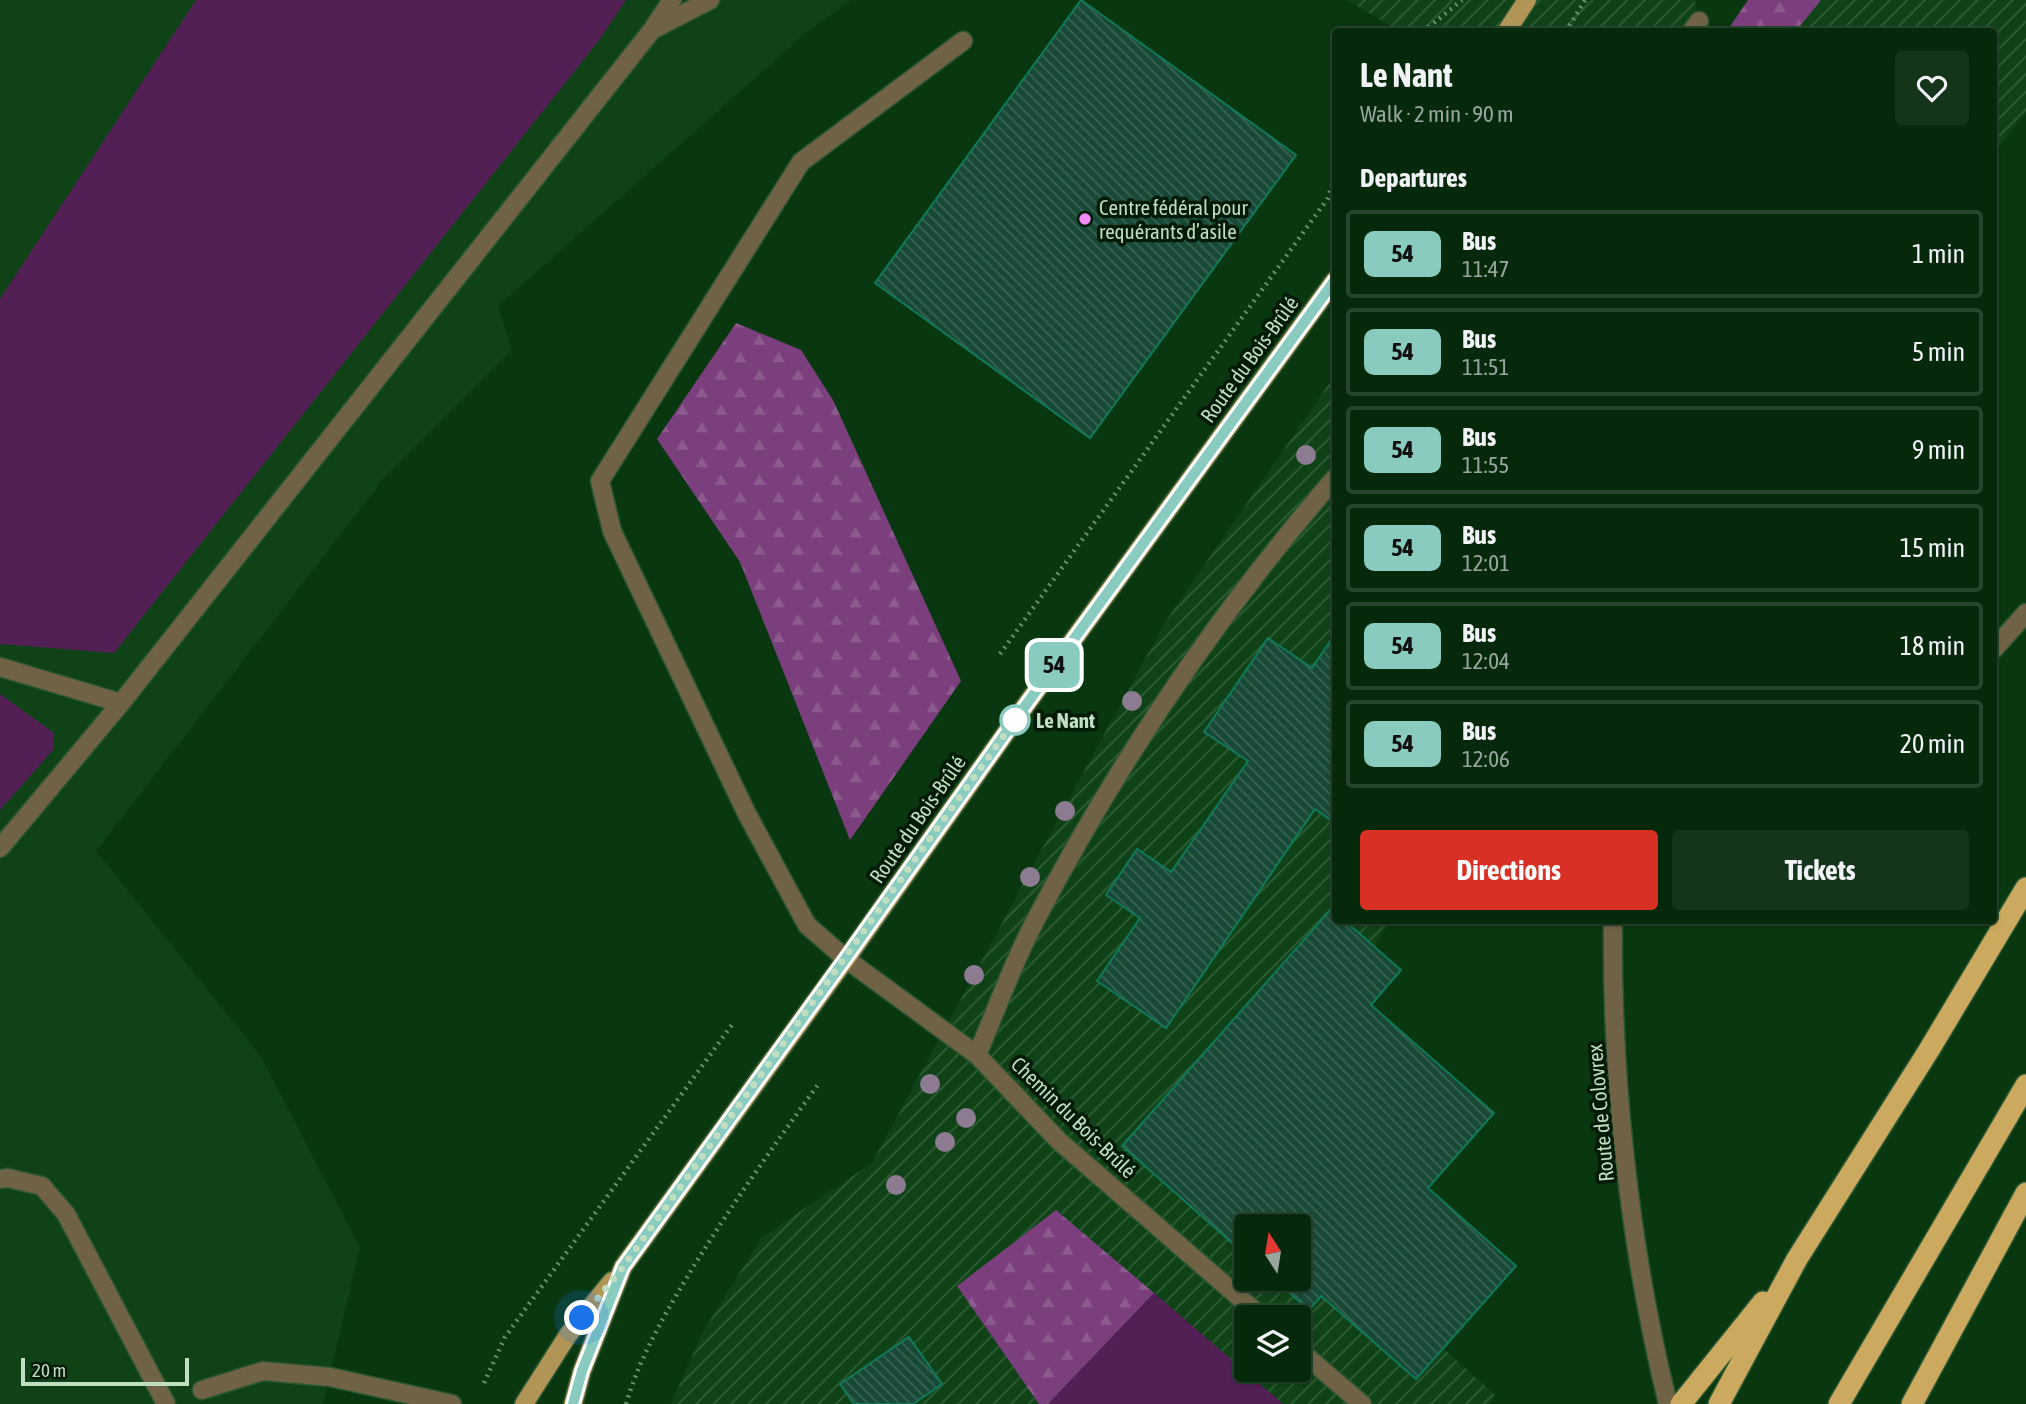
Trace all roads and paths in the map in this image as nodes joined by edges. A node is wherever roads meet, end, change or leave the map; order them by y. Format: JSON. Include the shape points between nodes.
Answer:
{"nodes":[{"id":1,"x":672,"y":0,"type":"edge"},
{"id":2,"x":710,"y":0,"type":"edge"},
{"id":3,"x":1462,"y":0,"type":"edge"},
{"id":4,"x":1527,"y":0,"type":"edge"},
{"id":5,"x":1585,"y":0,"type":"edge"},
{"id":6,"x":1428,"y":28,"type":"edge"},
{"id":7,"x":1509,"y":28,"type":"edge"},
{"id":8,"x":1568,"y":28,"type":"edge"},
{"id":9,"x":652,"y":30,"type":"junction"},
{"id":10,"x":963,"y":41,"type":"dead end"},
{"id":11,"x":1332,"y":185,"type":"edge"},
{"id":12,"x":1332,"y":283,"type":"edge"},
{"id":13,"x":1332,"y":482,"type":"edge"},
{"id":14,"x":2026,"y":613,"type":"edge"},
{"id":15,"x":1997,"y":646,"type":"edge"},
{"id":16,"x":1000,"y":654,"type":"dead end"},
{"id":17,"x":0,"y":667,"type":"edge"},
{"id":18,"x":121,"y":703,"type":"junction"},
{"id":19,"x":0,"y":848,"type":"edge"},
{"id":20,"x":2026,"y":888,"type":"edge"},
{"id":21,"x":1612,"y":924,"type":"edge"},
{"id":22,"x":846,"y":958,"type":"junction"},
{"id":23,"x":734,"y":1022,"type":"dead end"},
{"id":24,"x":977,"y":1055,"type":"junction"},
{"id":25,"x":820,"y":1082,"type":"dead end"},
{"id":26,"x":2026,"y":1085,"type":"edge"},
{"id":27,"x":0,"y":1179,"type":"edge"},
{"id":28,"x":2026,"y":1193,"type":"edge"},
{"id":29,"x":1797,"y":1259,"type":"junction"},
{"id":30,"x":623,"y":1267,"type":"junction"},
{"id":31,"x":1248,"y":1305,"type":"edge"},
{"id":32,"x":1311,"y":1360,"type":"edge"},
{"id":33,"x":202,"y":1390,"type":"dead end"},
{"id":34,"x":479,"y":1393,"type":"dead end"},
{"id":35,"x":166,"y":1404,"type":"edge"},
{"id":36,"x":452,"y":1404,"type":"edge"},
{"id":37,"x":524,"y":1404,"type":"edge"},
{"id":38,"x":573,"y":1404,"type":"edge"},
{"id":39,"x":626,"y":1404,"type":"edge"},
{"id":40,"x":1362,"y":1404,"type":"edge"},
{"id":41,"x":1668,"y":1404,"type":"edge"},
{"id":42,"x":1681,"y":1404,"type":"edge"},
{"id":43,"x":1718,"y":1404,"type":"edge"},
{"id":44,"x":1839,"y":1404,"type":"edge"},
{"id":45,"x":1912,"y":1404,"type":"edge"}],
"edges":[{"from":1,"to":9,"type":"street"},
{"from":2,"to":9,"type":"street"},
{"from":3,"to":6,"type":"path"},
{"from":4,"to":7,"type":"main road"},
{"from":5,"to":8,"type":"path"},
{"from":9,"to":18,"type":"street"},
{"from":10,"to":22,"type":"street","name":"Chemin du Bois-Brûlé","via":[[801,162],[600,481],[612,531],[747,814],[807,925]]},
{"from":11,"to":16,"type":"path","via":[[1328,198]]},
{"from":12,"to":22,"type":"main road","name":"Route du Bois-Brûlé"},
{"from":13,"to":24,"type":"street","via":[[1230,610],[1130,752],[1033,925]]},
{"from":14,"to":15,"type":"street"},
{"from":17,"to":18,"type":"street"},
{"from":18,"to":19,"type":"street"},
{"from":20,"to":29,"type":"highway"},
{"from":21,"to":41,"type":"street","name":"Route de Colovrex","via":[[1621,1110],[1646,1300]]},
{"from":22,"to":24,"type":"street","name":"Chemin du Bois-Brûlé"},
{"from":22,"to":30,"type":"main road","name":"Route du Bois-Brûlé"},
{"from":23,"to":34,"type":"path","via":[[505,1337]]},
{"from":24,"to":31,"type":"street","name":"Chemin du Bois-Brûlé","via":[[1059,1141]]},
{"from":25,"to":39,"type":"path","via":[[731,1205],[665,1314]]},
{"from":26,"to":44,"type":"highway"},
{"from":27,"to":35,"type":"street","via":[[43,1186],[65,1214]]},
{"from":28,"to":45,"type":"highway"},
{"from":29,"to":42,"type":"highway"},
{"from":29,"to":43,"type":"highway"},
{"from":30,"to":37,"type":"main road","via":[[568,1335]]},
{"from":30,"to":38,"type":"main road","name":"Route du Bois-Brûlé"},
{"from":32,"to":40,"type":"street"},
{"from":33,"to":36,"type":"street","via":[[263,1371],[330,1377]]}]}
